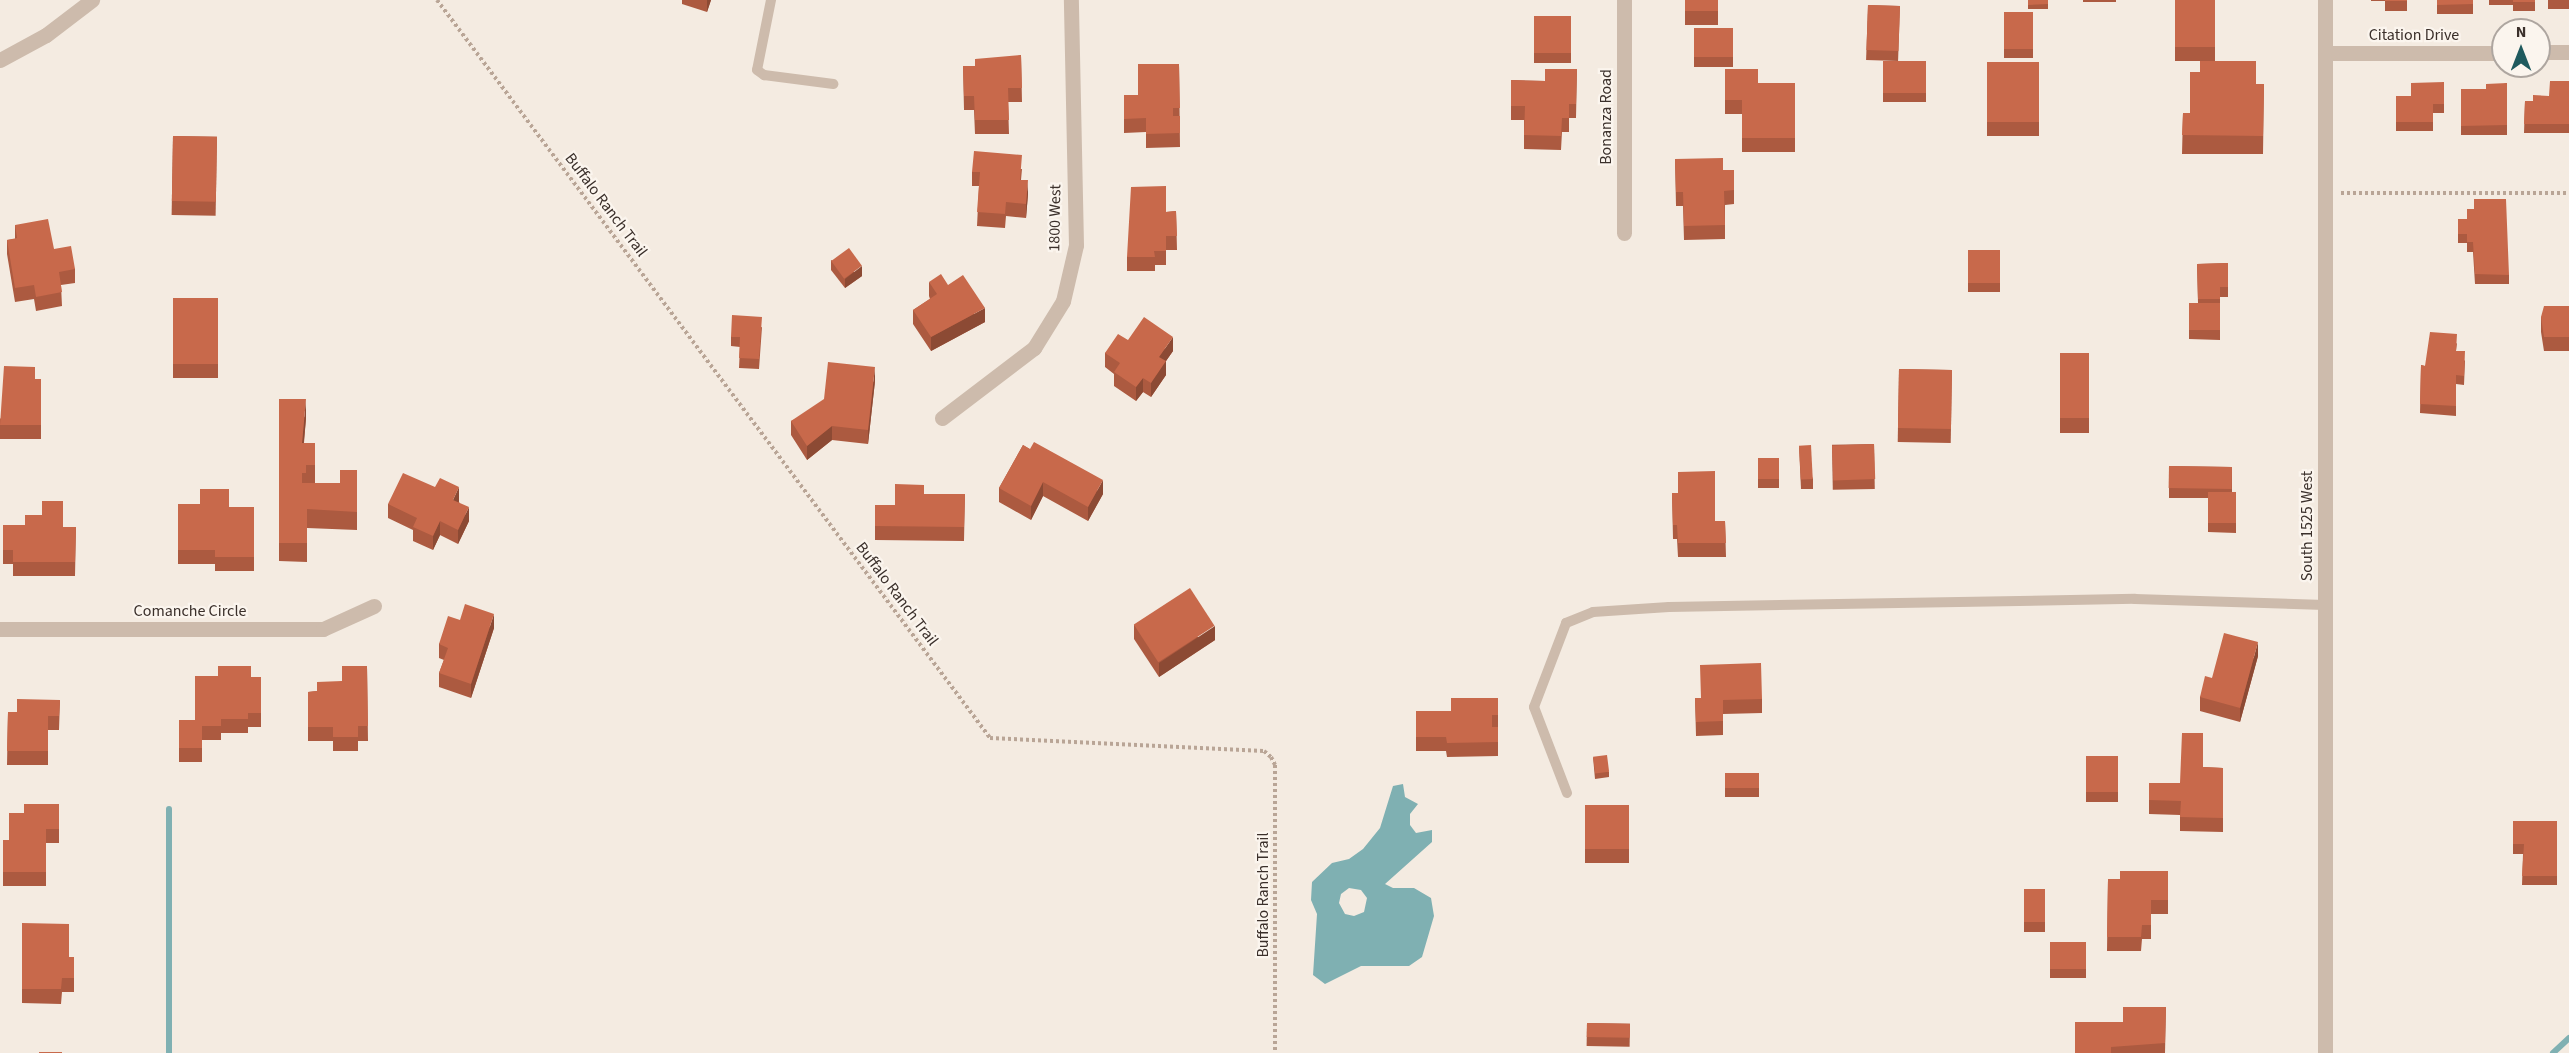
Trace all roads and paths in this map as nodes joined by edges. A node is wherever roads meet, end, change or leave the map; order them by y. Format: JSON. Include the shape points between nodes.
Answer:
{"nodes":[{"id":1,"x":92,"y":0,"type":"edge"},
{"id":2,"x":437,"y":0,"type":"edge"},
{"id":3,"x":771,"y":0,"type":"edge"},
{"id":4,"x":1071,"y":0,"type":"edge"},
{"id":5,"x":1624,"y":0,"type":"edge"},
{"id":6,"x":2325,"y":0,"type":"edge"},
{"id":7,"x":2491,"y":52,"type":"edge"},
{"id":8,"x":2551,"y":52,"type":"edge"},
{"id":9,"x":2569,"y":52,"type":"edge"},
{"id":10,"x":2325,"y":53,"type":"junction"},
{"id":11,"x":0,"y":60,"type":"edge"},
{"id":12,"x":833,"y":84,"type":"dead end"},
{"id":13,"x":2325,"y":193,"type":"junction"},
{"id":14,"x":2569,"y":193,"type":"edge"},
{"id":15,"x":1624,"y":233,"type":"dead end"},
{"id":16,"x":942,"y":418,"type":"dead end"},
{"id":17,"x":2325,"y":605,"type":"junction"},
{"id":18,"x":374,"y":606,"type":"dead end"},
{"id":19,"x":0,"y":629,"type":"edge"},
{"id":20,"x":1567,"y":793,"type":"dead end"},
{"id":21,"x":1275,"y":1053,"type":"edge"},
{"id":22,"x":2325,"y":1053,"type":"edge"}],
"edges":[{"from":1,"to":11,"type":"street","via":[[46,34]]},
{"from":2,"to":21,"type":"path","name":"Buffalo Ranch Trail","via":[[990,738],[1264,751],[1271,757],[1275,765]]},
{"from":3,"to":12,"type":"lane","via":[[757,70],[764,75]]},
{"from":4,"to":16,"type":"street","name":"1800 West","via":[[1076,245],[1063,301],[1034,348]]},
{"from":5,"to":15,"type":"street","name":"Bonanza Road"},
{"from":6,"to":10,"type":"street","name":"South 1525 West"},
{"from":7,"to":10,"type":"street","name":"Citation Drive"},
{"from":8,"to":9,"type":"street"},
{"from":10,"to":13,"type":"street","name":"South 1525 West"},
{"from":13,"to":14,"type":"path"},
{"from":13,"to":17,"type":"street","name":"South 1525 West"},
{"from":17,"to":20,"type":"lane","via":[[2135,599],[1669,607],[1593,612],[1566,624],[1534,707]]},
{"from":17,"to":22,"type":"street","name":"South 1525 West"},
{"from":18,"to":19,"type":"street","name":"Comanche Circle","via":[[323,629]]}]}
